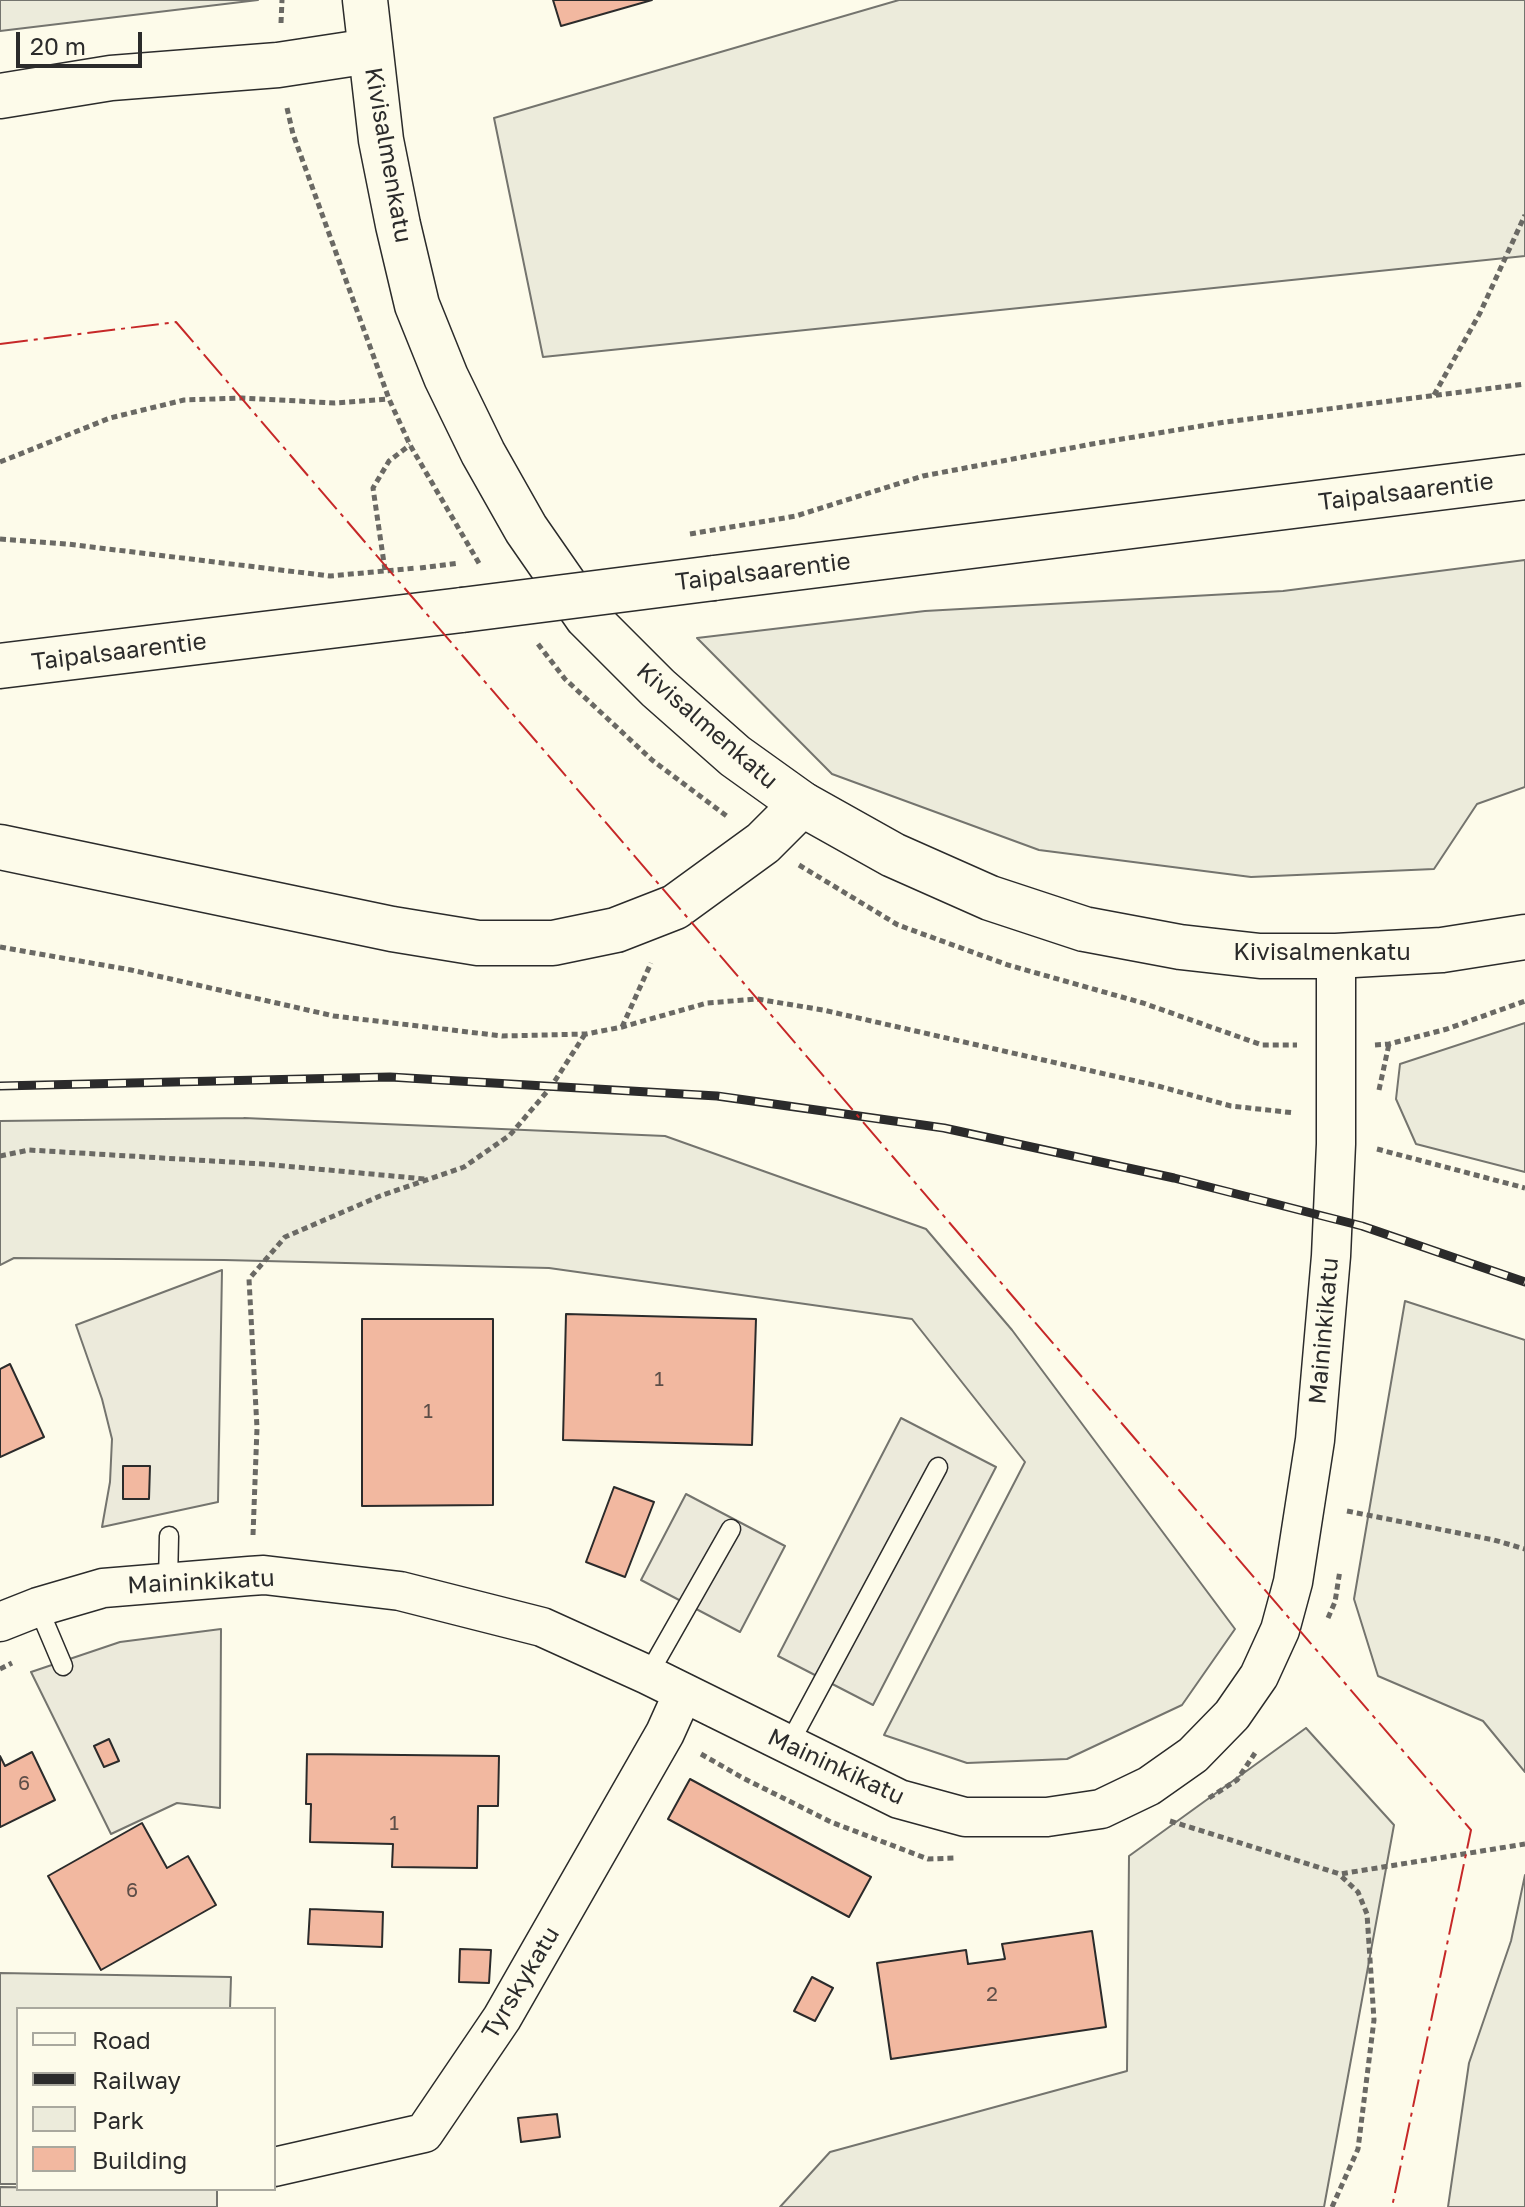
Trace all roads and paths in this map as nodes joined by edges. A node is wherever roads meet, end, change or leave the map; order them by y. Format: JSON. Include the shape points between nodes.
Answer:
{"nodes":[{"id":1,"x":282,"y":0,"type":"edge"},
{"id":2,"x":365,"y":0,"type":"edge"},
{"id":3,"x":370,"y":51,"type":"junction"},
{"id":4,"x":278,"y":65,"type":"junction"},
{"id":5,"x":0,"y":96,"type":"edge"},
{"id":6,"x":1525,"y":215,"type":"edge"},
{"id":7,"x":1525,"y":384,"type":"edge"},
{"id":8,"x":1434,"y":395,"type":"junction"},
{"id":9,"x":389,"y":399,"type":"junction"},
{"id":10,"x":410,"y":445,"type":"junction"},
{"id":11,"x":0,"y":462,"type":"edge"},
{"id":12,"x":1525,"y":477,"type":"edge"},
{"id":13,"x":681,"y":535,"type":"dead end"},
{"id":14,"x":0,"y":539,"type":"edge"},
{"id":15,"x":420,"y":568,"type":"dead end"},
{"id":16,"x":385,"y":570,"type":"junction"},
{"id":17,"x":484,"y":573,"type":"dead end"},
{"id":18,"x":537,"y":644,"type":"dead end"},
{"id":19,"x":0,"y":666,"type":"edge"},
{"id":20,"x":802,"y":804,"type":"junction"},
{"id":21,"x":763,"y":843,"type":"junction"},
{"id":22,"x":0,"y":847,"type":"edge"},
{"id":23,"x":1525,"y":937,"type":"edge"},
{"id":24,"x":0,"y":947,"type":"edge"},
{"id":25,"x":1336,"y":956,"type":"junction"},
{"id":26,"x":1525,"y":1001,"type":"edge"},
{"id":27,"x":586,"y":1034,"type":"junction"},
{"id":28,"x":1335,"y":1046,"type":"junction"},
{"id":29,"x":1336,"y":1131,"type":"junction"},
{"id":30,"x":0,"y":1156,"type":"edge"},
{"id":31,"x":428,"y":1179,"type":"junction"},
{"id":32,"x":1525,"y":1188,"type":"edge"},
{"id":33,"x":938,"y":1467,"type":"dead end"},
{"id":34,"x":1347,"y":1511,"type":"dead end"},
{"id":35,"x":731,"y":1529,"type":"dead end"},
{"id":36,"x":169,"y":1536,"type":"dead end"},
{"id":37,"x":1525,"y":1549,"type":"edge"},
{"id":38,"x":249,"y":1576,"type":"junction"},
{"id":39,"x":168,"y":1583,"type":"junction"},
{"id":40,"x":38,"y":1607,"type":"junction"},
{"id":41,"x":0,"y":1622,"type":"edge"},
{"id":42,"x":63,"y":1666,"type":"dead end"},
{"id":43,"x":648,"y":1675,"type":"junction"},
{"id":44,"x":683,"y":1693,"type":"junction"},
{"id":45,"x":788,"y":1746,"type":"junction"},
{"id":46,"x":1170,"y":1821,"type":"dead end"},
{"id":47,"x":1525,"y":1844,"type":"edge"},
{"id":48,"x":1340,"y":1874,"type":"junction"},
{"id":49,"x":276,"y":2167,"type":"edge"},
{"id":50,"x":1332,"y":2207,"type":"edge"}],
"edges":[{"from":1,"to":4,"type":"path"},
{"from":2,"to":3,"type":"main road","name":"Kivisalmenkatu"},
{"from":3,"to":4,"type":"main road"},
{"from":3,"to":20,"type":"main road","name":"Kivisalmenkatu","via":[[381,140],[417,305],[470,428],[526,529],[587,617],[658,688],[735,756]]},
{"from":4,"to":5,"type":"main road","via":[[111,78]]},
{"from":4,"to":9,"type":"path","via":[[293,134]]},
{"from":6,"to":8,"type":"path","via":[[1480,313]]},
{"from":7,"to":8,"type":"path"},
{"from":8,"to":13,"type":"path","via":[[1092,444],[923,476],[796,516]]},
{"from":9,"to":10,"type":"path"},
{"from":9,"to":11,"type":"path","via":[[184,400],[110,418]]},
{"from":10,"to":16,"type":"path","via":[[389,461],[373,488]]},
{"from":10,"to":17,"type":"path"},
{"from":12,"to":19,"type":"main road","name":"Taipalsaarentie","bridge":true},
{"from":14,"to":16,"type":"path","via":[[330,576]]},
{"from":15,"to":16,"type":"path"},
{"from":18,"to":21,"type":"path","via":[[565,679],[652,760]]},
{"from":20,"to":21,"type":"main road"},
{"from":20,"to":25,"type":"main road","name":"Kivisalmenkatu","via":[[893,855],[990,898],[1084,929],[1260,956]]},
{"from":21,"to":22,"type":"main road","via":[[675,907],[616,930],[553,943],[478,943],[392,929]]},
{"from":21,"to":28,"type":"path","via":[[898,925],[1008,965],[1143,1003],[1262,1045]]},
{"from":23,"to":25,"type":"main road","name":"Kivisalmenkatu","via":[[1442,950]]},
{"from":24,"to":27,"type":"path","via":[[334,1016],[502,1036]]},
{"from":25,"to":28,"type":"street","name":"Maininkikatu"},
{"from":26,"to":28,"type":"path","via":[[1389,1044]]},
{"from":27,"to":29,"type":"path","via":[[707,1003],[757,999],[1158,1086]]},
{"from":27,"to":31,"type":"path","via":[[510,1135],[464,1167]]},
{"from":28,"to":29,"type":"street","name":"Maininkikatu"},
{"from":29,"to":32,"type":"path","via":[[1367,1146]]},
{"from":29,"to":45,"type":"street","name":"Maininkikatu","via":[[1315,1440],[1293,1582],[1280,1630],[1259,1676],[1232,1715],[1193,1755],[1149,1786],[1101,1809],[1047,1817],[965,1817],[899,1799]]},
{"from":30,"to":31,"type":"path","via":[[29,1150]]},
{"from":31,"to":38,"type":"path","via":[[285,1237],[249,1279],[257,1428]]},
{"from":33,"to":45,"type":"lane"},
{"from":34,"to":37,"type":"path"},
{"from":35,"to":43,"type":"lane"},
{"from":36,"to":39,"type":"lane"},
{"from":38,"to":39,"type":"street","name":"Maininkikatu"},
{"from":38,"to":43,"type":"street","name":"Maininkikatu","via":[[400,1591],[542,1627]]},
{"from":39,"to":40,"type":"street","name":"Maininkikatu","via":[[103,1588]]},
{"from":40,"to":41,"type":"street","name":"Maininkikatu"},
{"from":40,"to":42,"type":"lane"},
{"from":43,"to":44,"type":"street","name":"Maininkikatu"},
{"from":44,"to":45,"type":"street","name":"Maininkikatu"},
{"from":44,"to":49,"type":"street","name":"Tyrskykatu","via":[[502,2018],[424,2133]]},
{"from":46,"to":48,"type":"path"},
{"from":47,"to":48,"type":"path"},
{"from":48,"to":50,"type":"path","via":[[1358,1892],[1367,1914],[1374,2020],[1358,2149]]}]}
